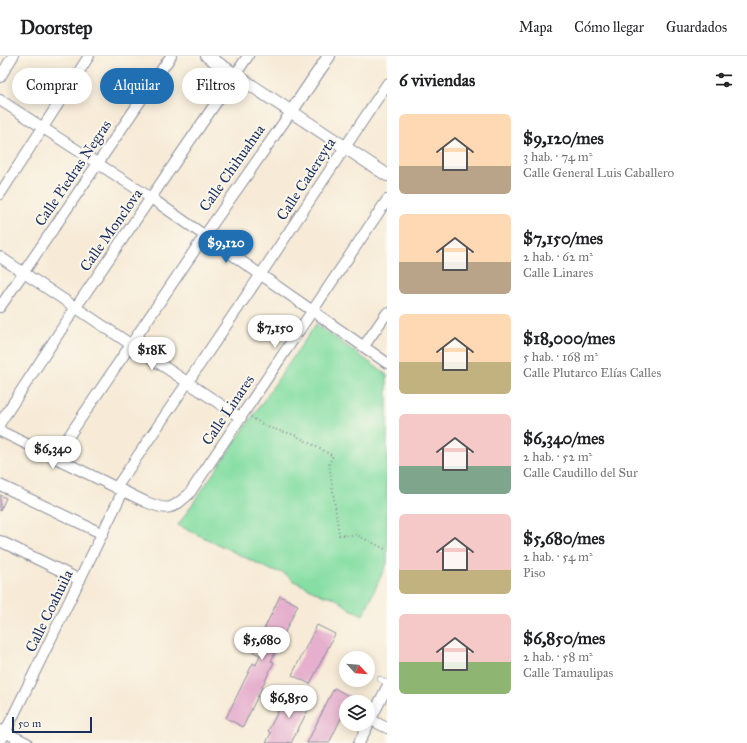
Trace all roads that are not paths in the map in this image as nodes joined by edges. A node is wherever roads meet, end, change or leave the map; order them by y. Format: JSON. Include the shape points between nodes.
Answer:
{"nodes":[{"id":1,"x":14,"y":56,"type":"edge"},
{"id":2,"x":89,"y":56,"type":"edge"},
{"id":3,"x":171,"y":56,"type":"edge"},
{"id":4,"x":207,"y":56,"type":"edge"},
{"id":5,"x":248,"y":56,"type":"edge"},
{"id":6,"x":329,"y":56,"type":"edge"},
{"id":7,"x":225,"y":68,"type":"edge"},
{"id":8,"x":240,"y":68,"type":"edge"},
{"id":9,"x":0,"y":77,"type":"edge"},
{"id":10,"x":249,"y":84,"type":"edge"},
{"id":11,"x":387,"y":84,"type":"edge"},
{"id":12,"x":0,"y":100,"type":"edge"},
{"id":13,"x":215,"y":104,"type":"edge"},
{"id":14,"x":290,"y":112,"type":"junction"},
{"id":15,"x":42,"y":128,"type":"junction"},
{"id":16,"x":344,"y":147,"type":"junction"},
{"id":17,"x":97,"y":163,"type":"junction"},
{"id":18,"x":387,"y":175,"type":"edge"},
{"id":19,"x":0,"y":194,"type":"edge"},
{"id":20,"x":151,"y":198,"type":"junction"},
{"id":21,"x":387,"y":200,"type":"edge"},
{"id":22,"x":205,"y":235,"type":"junction"},
{"id":23,"x":0,"y":257,"type":"edge"},
{"id":24,"x":23,"y":272,"type":"junction"},
{"id":25,"x":261,"y":274,"type":"junction"},
{"id":26,"x":0,"y":307,"type":"edge"},
{"id":27,"x":76,"y":307,"type":"junction"},
{"id":28,"x":314,"y":311,"type":"junction"},
{"id":29,"x":387,"y":313,"type":"edge"},
{"id":30,"x":131,"y":344,"type":"junction"},
{"id":31,"x":364,"y":346,"type":"junction"},
{"id":32,"x":387,"y":363,"type":"edge"},
{"id":33,"x":188,"y":382,"type":"junction"},
{"id":34,"x":243,"y":415,"type":"junction"},
{"id":35,"x":0,"y":423,"type":"edge"},
{"id":36,"x":0,"y":431,"type":"edge"},
{"id":37,"x":54,"y":458,"type":"junction"},
{"id":38,"x":0,"y":485,"type":"edge"},
{"id":39,"x":119,"y":490,"type":"junction"},
{"id":40,"x":103,"y":534,"type":"junction"},
{"id":41,"x":0,"y":541,"type":"edge"},
{"id":42,"x":80,"y":580,"type":"junction"},
{"id":43,"x":380,"y":679,"type":"dead end"},
{"id":44,"x":387,"y":683,"type":"edge"},
{"id":45,"x":387,"y":688,"type":"edge"},
{"id":46,"x":375,"y":712,"type":"edge"},
{"id":47,"x":375,"y":722,"type":"edge"},
{"id":48,"x":387,"y":728,"type":"edge"},
{"id":49,"x":3,"y":731,"type":"edge"},
{"id":50,"x":365,"y":731,"type":"edge"},
{"id":51,"x":0,"y":743,"type":"edge"},
{"id":52,"x":27,"y":743,"type":"edge"},
{"id":53,"x":359,"y":743,"type":"edge"}],
"edges":[{"from":1,"to":9,"type":"street"},
{"from":2,"to":15,"type":"street"},
{"from":3,"to":17,"type":"street","name":"Calle Piedras Negras"},
{"from":4,"to":7,"type":"street"},
{"from":5,"to":8,"type":"street","name":"Calle Monclova"},
{"from":6,"to":14,"type":"street","name":"Calle Chihuahua"},
{"from":10,"to":14,"type":"street"},
{"from":11,"to":16,"type":"street","name":"Calle Cadereyta"},
{"from":12,"to":15,"type":"street"},
{"from":13,"to":20,"type":"street","name":"Calle Monclova"},
{"from":14,"to":16,"type":"street"},
{"from":14,"to":22,"type":"street","name":"Calle Chihuahua"},
{"from":15,"to":17,"type":"street"},
{"from":15,"to":19,"type":"street"},
{"from":16,"to":18,"type":"street"},
{"from":16,"to":25,"type":"street","name":"Calle Cadereyta"},
{"from":17,"to":20,"type":"street"},
{"from":17,"to":24,"type":"street","name":"Calle Piedras Negras"},
{"from":20,"to":22,"type":"street"},
{"from":20,"to":27,"type":"street","name":"Calle Monclova"},
{"from":21,"to":28,"type":"street","name":"Calle Linares"},
{"from":22,"to":25,"type":"street"},
{"from":22,"to":30,"type":"street","name":"Calle Chihuahua"},
{"from":23,"to":24,"type":"street"},
{"from":24,"to":26,"type":"street","name":"Calle Piedras Negras"},
{"from":24,"to":27,"type":"street"},
{"from":25,"to":28,"type":"street"},
{"from":25,"to":33,"type":"street","name":"Calle Cadereyta"},
{"from":27,"to":30,"type":"street"},
{"from":27,"to":35,"type":"street","name":"Calle Monclova"},
{"from":28,"to":31,"type":"street"},
{"from":28,"to":34,"type":"street","name":"Calle Linares"},
{"from":29,"to":31,"type":"street"},
{"from":30,"to":33,"type":"street"},
{"from":30,"to":37,"type":"street","name":"Calle Chihuahua"},
{"from":31,"to":32,"type":"street"},
{"from":33,"to":34,"type":"street"},
{"from":33,"to":39,"type":"street","name":"Calle Cadereyta"},
{"from":34,"to":39,"type":"street","name":"Calle Linares","via":[[189,494],[174,507],[158,507]]},
{"from":36,"to":37,"type":"street"},
{"from":37,"to":39,"type":"street"},
{"from":38,"to":40,"type":"street"},
{"from":39,"to":40,"type":"street","name":"Calle Coahuila"},
{"from":40,"to":42,"type":"street","name":"Calle Coahuila"},
{"from":41,"to":42,"type":"street"},
{"from":42,"to":49,"type":"street","name":"Calle Coahuila"},
{"from":43,"to":44,"type":"lane"},
{"from":45,"to":46,"type":"street"},
{"from":47,"to":48,"type":"street"},
{"from":49,"to":51,"type":"street","name":"Calle Coahuila"},
{"from":49,"to":52,"type":"street"},
{"from":50,"to":53,"type":"street"}]}
